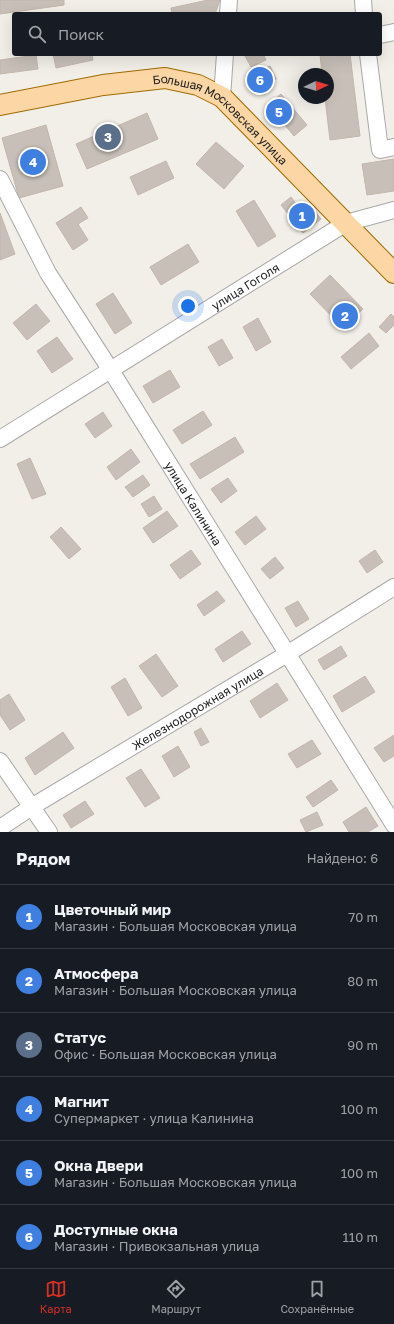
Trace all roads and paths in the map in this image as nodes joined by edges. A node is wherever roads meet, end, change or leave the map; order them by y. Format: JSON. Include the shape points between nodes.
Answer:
{"nodes":[{"id":1,"x":229,"y":0,"type":"edge"},
{"id":2,"x":363,"y":0,"type":"edge"},
{"id":3,"x":228,"y":12,"type":"edge"},
{"id":4,"x":364,"y":12,"type":"edge"},
{"id":5,"x":394,"y":32,"type":"edge"},
{"id":6,"x":382,"y":35,"type":"edge"},
{"id":7,"x":225,"y":56,"type":"edge"},
{"id":8,"x":368,"y":56,"type":"edge"},
{"id":9,"x":222,"y":97,"type":"junction"},
{"id":10,"x":0,"y":104,"type":"edge"},
{"id":11,"x":394,"y":147,"type":"edge"},
{"id":12,"x":0,"y":179,"type":"edge"},
{"id":13,"x":394,"y":210,"type":"edge"},
{"id":14,"x":346,"y":223,"type":"junction"},
{"id":15,"x":394,"y":273,"type":"edge"},
{"id":16,"x":110,"y":368,"type":"junction"},
{"id":17,"x":0,"y":439,"type":"edge"},
{"id":18,"x":394,"y":587,"type":"edge"},
{"id":19,"x":287,"y":654,"type":"junction"},
{"id":20,"x":0,"y":761,"type":"edge"},
{"id":21,"x":32,"y":806,"type":"junction"},
{"id":22,"x":394,"y":825,"type":"edge"},
{"id":23,"x":0,"y":828,"type":"edge"},
{"id":24,"x":49,"y":832,"type":"edge"}],
"edges":[{"from":1,"to":3,"type":"street"},
{"from":2,"to":4,"type":"street"},
{"from":5,"to":6,"type":"street"},
{"from":7,"to":9,"type":"street"},
{"from":8,"to":11,"type":"street","via":[[380,150]]},
{"from":9,"to":10,"type":"main road","name":"Большая Московская улица","via":[[198,85],[165,78],[104,85]]},
{"from":9,"to":14,"type":"main road","name":"Большая Московская улица"},
{"from":12,"to":16,"type":"street","name":"улица Калинина","via":[[48,273]]},
{"from":13,"to":14,"type":"street","name":"улица Гоголя"},
{"from":14,"to":15,"type":"main road","name":"Большая Московская улица"},
{"from":14,"to":16,"type":"street","name":"улица Гоголя"},
{"from":16,"to":17,"type":"street","name":"улица Гоголя"},
{"from":16,"to":19,"type":"street","name":"улица Калинина"},
{"from":18,"to":19,"type":"street","name":"Железнодорожная улица"},
{"from":19,"to":21,"type":"street","name":"Железнодорожная улица"},
{"from":19,"to":22,"type":"street","name":"улица Калинина"},
{"from":20,"to":21,"type":"street"},
{"from":21,"to":23,"type":"street","name":"Железнодорожная улица"},
{"from":21,"to":24,"type":"street"}]}
